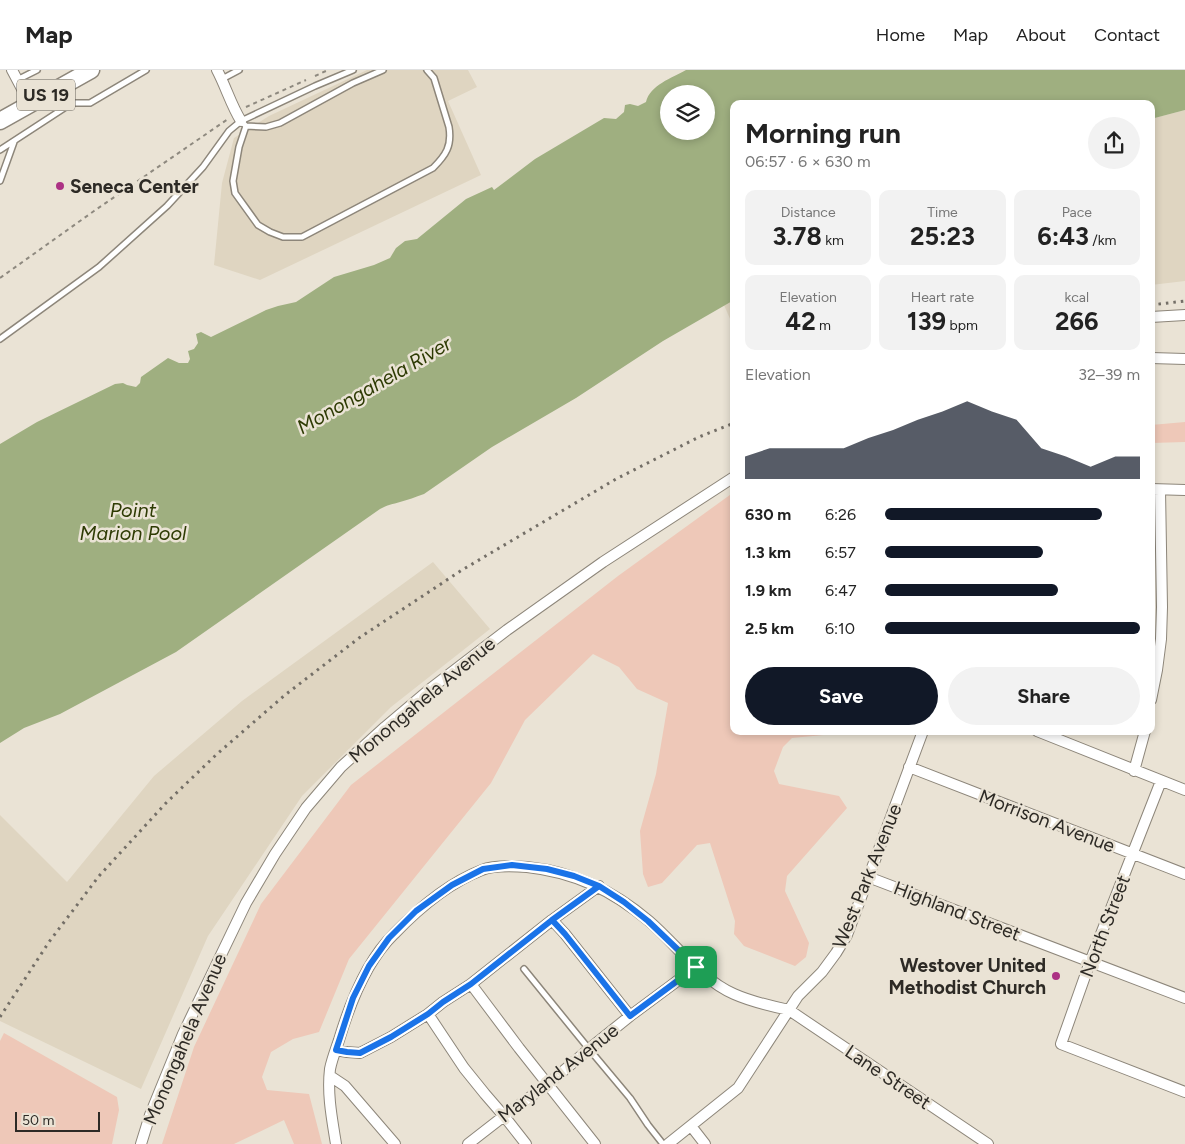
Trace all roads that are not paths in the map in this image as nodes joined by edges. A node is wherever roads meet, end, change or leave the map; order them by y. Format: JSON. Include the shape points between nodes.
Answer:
{"nodes":[{"id":1,"x":12,"y":70,"type":"edge"},
{"id":2,"x":37,"y":70,"type":"edge"},
{"id":3,"x":92,"y":70,"type":"edge"},
{"id":4,"x":146,"y":70,"type":"edge"},
{"id":5,"x":239,"y":70,"type":"edge"},
{"id":6,"x":353,"y":70,"type":"edge"},
{"id":7,"x":383,"y":70,"type":"edge"},
{"id":8,"x":427,"y":70,"type":"edge"},
{"id":9,"x":220,"y":75,"type":"edge"},
{"id":10,"x":17,"y":80,"type":"junction"},
{"id":11,"x":57,"y":89,"type":"junction"},
{"id":12,"x":30,"y":104,"type":"junction"},
{"id":13,"x":67,"y":106,"type":"junction"},
{"id":14,"x":241,"y":120,"type":"junction"},
{"id":15,"x":0,"y":121,"type":"edge"},
{"id":16,"x":14,"y":141,"type":"junction"},
{"id":17,"x":0,"y":150,"type":"edge"},
{"id":18,"x":0,"y":181,"type":"edge"},
{"id":19,"x":1185,"y":315,"type":"edge"},
{"id":20,"x":1155,"y":317,"type":"edge"},
{"id":21,"x":0,"y":339,"type":"edge"},
{"id":22,"x":1155,"y":358,"type":"edge"},
{"id":23,"x":1185,"y":359,"type":"edge"},
{"id":24,"x":730,"y":479,"type":"edge"},
{"id":25,"x":1156,"y":490,"type":"edge"},
{"id":26,"x":1185,"y":490,"type":"edge"},
{"id":27,"x":1155,"y":680,"type":"edge"},
{"id":28,"x":921,"y":735,"type":"edge"},
{"id":29,"x":1047,"y":735,"type":"edge"},
{"id":30,"x":1144,"y":735,"type":"edge"},
{"id":31,"x":909,"y":767,"type":"junction"},
{"id":32,"x":1134,"y":770,"type":"junction"},
{"id":33,"x":1161,"y":781,"type":"junction"},
{"id":34,"x":1185,"y":790,"type":"edge"},
{"id":35,"x":1133,"y":854,"type":"junction"},
{"id":36,"x":1185,"y":874,"type":"edge"},
{"id":37,"x":868,"y":877,"type":"junction"},
{"id":38,"x":599,"y":886,"type":"junction"},
{"id":39,"x":552,"y":920,"type":"junction"},
{"id":40,"x":1090,"y":962,"type":"junction"},
{"id":41,"x":696,"y":967,"type":"junction"},
{"id":42,"x":524,"y":969,"type":"dead end"},
{"id":43,"x":471,"y":984,"type":"junction"},
{"id":44,"x":1185,"y":998,"type":"edge"},
{"id":45,"x":789,"y":1010,"type":"junction"},
{"id":46,"x":428,"y":1014,"type":"junction"},
{"id":47,"x":630,"y":1016,"type":"junction"},
{"id":48,"x":589,"y":1049,"type":"junction"},
{"id":49,"x":336,"y":1050,"type":"junction"},
{"id":50,"x":330,"y":1076,"type":"junction"},
{"id":51,"x":548,"y":1084,"type":"junction"},
{"id":52,"x":1185,"y":1092,"type":"edge"},
{"id":53,"x":504,"y":1116,"type":"junction"},
{"id":54,"x":691,"y":1126,"type":"junction"},
{"id":55,"x":141,"y":1144,"type":"edge"},
{"id":56,"x":336,"y":1144,"type":"edge"},
{"id":57,"x":395,"y":1144,"type":"edge"},
{"id":58,"x":468,"y":1144,"type":"edge"},
{"id":59,"x":526,"y":1144,"type":"edge"},
{"id":60,"x":595,"y":1144,"type":"edge"},
{"id":61,"x":664,"y":1144,"type":"edge"},
{"id":62,"x":668,"y":1144,"type":"edge"},
{"id":63,"x":705,"y":1144,"type":"edge"},
{"id":64,"x":988,"y":1144,"type":"edge"}],
"edges":[{"from":1,"to":10,"type":"street"},
{"from":2,"to":10,"type":"lane"},
{"from":3,"to":11,"type":"main road","number":"US 19"},
{"from":4,"to":13,"type":"lane","via":[[90,103]]},
{"from":5,"to":9,"type":"lane"},
{"from":6,"to":14,"type":"lane"},
{"from":7,"to":14,"type":"lane","via":[[280,123],[266,127]]},
{"from":8,"to":14,"type":"lane","via":[[434,78],[449,127],[449,145],[442,159],[433,168],[302,237],[283,237],[258,225],[235,193],[233,181]]},
{"from":9,"to":14,"type":"street"},
{"from":10,"to":12,"type":"street"},
{"from":11,"to":12,"type":"main road","number":"US 19"},
{"from":11,"to":13,"type":"lane"},
{"from":12,"to":15,"type":"main road","number":"US 19"},
{"from":13,"to":16,"type":"lane"},
{"from":14,"to":21,"type":"lane","via":[[168,206],[99,267]]},
{"from":16,"to":17,"type":"lane"},
{"from":16,"to":18,"type":"lane"},
{"from":19,"to":20,"type":"street"},
{"from":22,"to":23,"type":"street"},
{"from":24,"to":55,"type":"street","name":"Monongahela Avenue","via":[[507,630],[385,726],[342,767],[306,808],[246,903],[183,1034]]},
{"from":25,"to":26,"type":"street"},
{"from":25,"to":27,"type":"street","via":[[1162,607]]},
{"from":28,"to":31,"type":"street","name":"West Park Avenue"},
{"from":29,"to":32,"type":"street"},
{"from":30,"to":32,"type":"street"},
{"from":31,"to":35,"type":"street","name":"Morrison Avenue"},
{"from":31,"to":37,"type":"street","name":"West Park Avenue"},
{"from":32,"to":33,"type":"street"},
{"from":33,"to":34,"type":"street"},
{"from":33,"to":35,"type":"street","name":"North Street"},
{"from":35,"to":36,"type":"street","name":"Morrison Avenue"},
{"from":35,"to":40,"type":"street","name":"North Street"},
{"from":37,"to":40,"type":"street","name":"Highland Street"},
{"from":37,"to":45,"type":"street","name":"West Park Avenue","via":[[847,935],[822,972]]},
{"from":38,"to":39,"type":"street"},
{"from":38,"to":41,"type":"street","via":[[648,921]]},
{"from":38,"to":49,"type":"street","via":[[547,869],[512,865],[483,869],[452,885],[416,911],[389,938],[369,966],[353,998]]},
{"from":39,"to":43,"type":"street"},
{"from":39,"to":47,"type":"street"},
{"from":40,"to":44,"type":"street","name":"Highland Street"},
{"from":40,"to":52,"type":"street","name":"North Street","via":[[1061,1044]]},
{"from":41,"to":45,"type":"street","via":[[733,994]]},
{"from":41,"to":47,"type":"street","name":"Maryland Avenue"},
{"from":42,"to":48,"type":"lane"},
{"from":43,"to":46,"type":"street"},
{"from":43,"to":51,"type":"street"},
{"from":45,"to":54,"type":"street","name":"West Park Avenue","via":[[738,1088]]},
{"from":45,"to":64,"type":"street","name":"Lane Street"},
{"from":46,"to":49,"type":"street","via":[[360,1053]]},
{"from":46,"to":53,"type":"street","via":[[464,1068]]},
{"from":47,"to":48,"type":"street","name":"Maryland Avenue"},
{"from":48,"to":51,"type":"street","name":"Maryland Avenue"},
{"from":48,"to":61,"type":"lane"},
{"from":49,"to":50,"type":"street"},
{"from":50,"to":56,"type":"street"},
{"from":50,"to":57,"type":"street","via":[[345,1086]]},
{"from":51,"to":53,"type":"street","name":"Maryland Avenue"},
{"from":51,"to":60,"type":"street"},
{"from":53,"to":58,"type":"street","name":"Maryland Avenue"},
{"from":53,"to":59,"type":"street"},
{"from":54,"to":62,"type":"street","name":"West Park Avenue"},
{"from":54,"to":63,"type":"street"}]}
